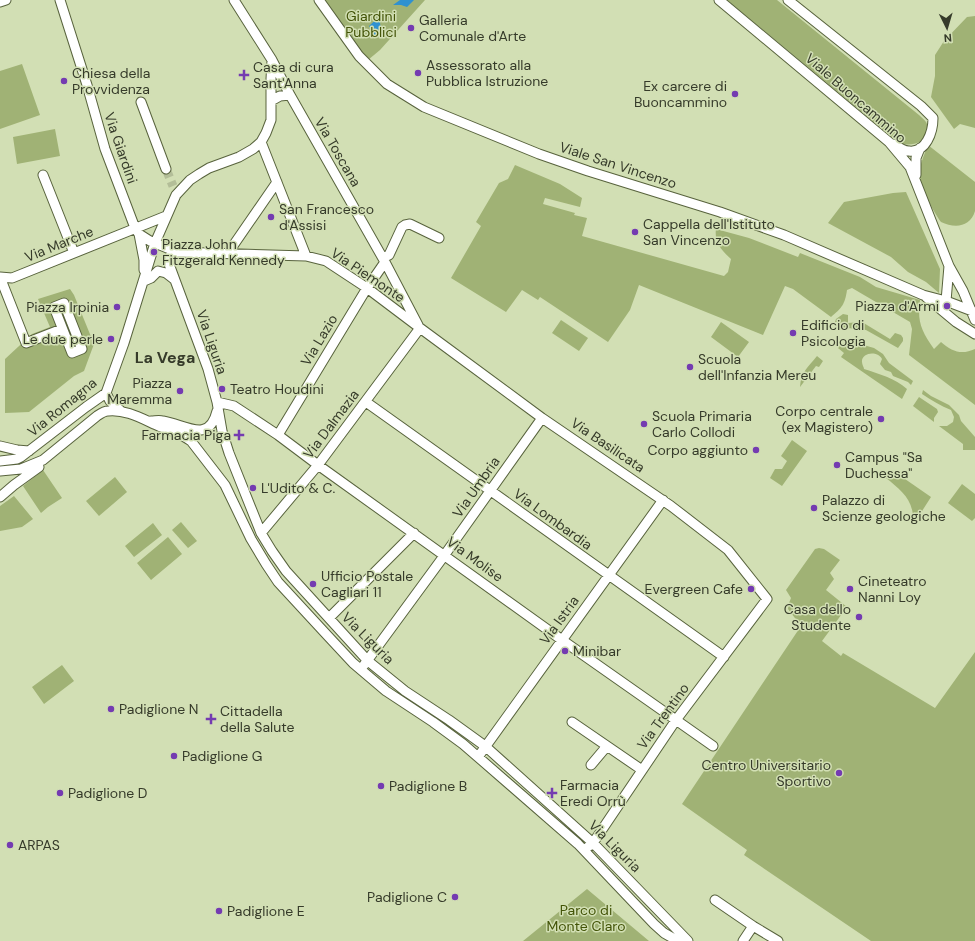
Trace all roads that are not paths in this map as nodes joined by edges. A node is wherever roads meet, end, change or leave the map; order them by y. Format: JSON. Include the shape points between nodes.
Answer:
{"nodes":[{"id":1,"x":6,"y":0,"type":"edge"},
{"id":2,"x":60,"y":0,"type":"edge"},
{"id":3,"x":234,"y":0,"type":"edge"},
{"id":4,"x":318,"y":0,"type":"edge"},
{"id":5,"x":719,"y":0,"type":"edge"},
{"id":6,"x":788,"y":0,"type":"edge"},
{"id":7,"x":0,"y":2,"type":"edge"},
{"id":8,"x":272,"y":60,"type":"junction"},
{"id":9,"x":290,"y":95,"type":"junction"},
{"id":10,"x":271,"y":101,"type":"junction"},
{"id":11,"x":141,"y":102,"type":"dead end"},
{"id":12,"x":261,"y":142,"type":"junction"},
{"id":13,"x":889,"y":142,"type":"junction"},
{"id":14,"x":920,"y":148,"type":"junction"},
{"id":15,"x":166,"y":169,"type":"tunnel mouth"},
{"id":16,"x":43,"y":175,"type":"dead end"},
{"id":17,"x":916,"y":181,"type":"junction"},
{"id":18,"x":277,"y":182,"type":"junction"},
{"id":19,"x":166,"y":216,"type":"junction"},
{"id":20,"x":134,"y":231,"type":"junction"},
{"id":21,"x":439,"y":238,"type":"dead end"},
{"id":22,"x":155,"y":243,"type":"junction"},
{"id":23,"x":74,"y":253,"type":"junction"},
{"id":24,"x":228,"y":253,"type":"junction"},
{"id":25,"x":174,"y":254,"type":"junction"},
{"id":26,"x":306,"y":256,"type":"junction"},
{"id":27,"x":384,"y":260,"type":"junction"},
{"id":28,"x":949,"y":266,"type":"junction"},
{"id":29,"x":0,"y":277,"type":"edge"},
{"id":30,"x":175,"y":280,"type":"junction"},
{"id":31,"x":144,"y":281,"type":"junction"},
{"id":32,"x":367,"y":288,"type":"junction"},
{"id":33,"x":923,"y":295,"type":"junction"},
{"id":34,"x":946,"y":301,"type":"junction"},
{"id":35,"x":974,"y":313,"type":"edge"},
{"id":36,"x":62,"y":328,"type":"junction"},
{"id":37,"x":420,"y":328,"type":"junction"},
{"id":38,"x":975,"y":334,"type":"edge"},
{"id":39,"x":106,"y":393,"type":"junction"},
{"id":40,"x":366,"y":402,"type":"junction"},
{"id":41,"x":217,"y":405,"type":"junction"},
{"id":42,"x":121,"y":411,"type":"junction"},
{"id":43,"x":542,"y":418,"type":"junction"},
{"id":44,"x":150,"y":421,"type":"junction"},
{"id":45,"x":278,"y":435,"type":"junction"},
{"id":46,"x":0,"y":446,"type":"edge"},
{"id":47,"x":29,"y":451,"type":"junction"},
{"id":48,"x":43,"y":460,"type":"junction"},
{"id":49,"x":0,"y":461,"type":"edge"},
{"id":50,"x":318,"y":465,"type":"junction"},
{"id":51,"x":0,"y":472,"type":"edge"},
{"id":52,"x":490,"y":491,"type":"junction"},
{"id":53,"x":0,"y":497,"type":"edge"},
{"id":54,"x":663,"y":500,"type":"junction"},
{"id":55,"x":261,"y":533,"type":"junction"},
{"id":56,"x":414,"y":533,"type":"junction"},
{"id":57,"x":445,"y":555,"type":"junction"},
{"id":58,"x":609,"y":576,"type":"junction"},
{"id":59,"x":767,"y":599,"type":"joint"},
{"id":60,"x":328,"y":618,"type":"junction"},
{"id":61,"x":562,"y":640,"type":"junction"},
{"id":62,"x":724,"y":657,"type":"junction"},
{"id":63,"x":368,"y":661,"type":"junction"},
{"id":64,"x":360,"y":669,"type":"junction"},
{"id":65,"x":676,"y":720,"type":"junction"},
{"id":66,"x":572,"y":722,"type":"dead end"},
{"id":67,"x":485,"y":746,"type":"junction"},
{"id":68,"x":607,"y":746,"type":"junction"},
{"id":69,"x":713,"y":746,"type":"dead end"},
{"id":70,"x":478,"y":757,"type":"junction"},
{"id":71,"x":591,"y":765,"type":"dead end"},
{"id":72,"x":642,"y":770,"type":"junction"},
{"id":73,"x":594,"y":843,"type":"junction"},
{"id":74,"x":584,"y":850,"type":"junction"},
{"id":75,"x":715,"y":900,"type":"dead end"},
{"id":76,"x":753,"y":926,"type":"junction"},
{"id":77,"x":678,"y":941,"type":"edge"},
{"id":78,"x":688,"y":941,"type":"edge"},
{"id":79,"x":743,"y":941,"type":"edge"},
{"id":80,"x":778,"y":941,"type":"edge"}],
"edges":[{"from":1,"to":7,"type":"street"},
{"from":2,"to":20,"type":"street","name":"Via Giardini","via":[[105,149]]},
{"from":3,"to":8,"type":"street","name":"Via Toscana"},
{"from":4,"to":33,"type":"street","name":"Viale San Vincenzo","via":[[359,56],[387,84],[424,107],[539,154],[784,235]]},
{"from":5,"to":13,"type":"street","name":"Viale Buoncammino"},
{"from":6,"to":14,"type":"street","via":[[933,118],[930,136]]},
{"from":8,"to":9,"type":"street","name":"Via Toscana"},
{"from":8,"to":10,"type":"street"},
{"from":9,"to":10,"type":"street","via":[[280,96]]},
{"from":9,"to":27,"type":"street","name":"Via Toscana"},
{"from":10,"to":12,"type":"street","via":[[271,120]]},
{"from":11,"to":15,"type":"street"},
{"from":12,"to":18,"type":"street"},
{"from":12,"to":19,"type":"street","via":[[239,157],[209,168],[174,191]]},
{"from":13,"to":14,"type":"street","via":[[907,151]]},
{"from":13,"to":17,"type":"street","name":"Viale Buoncammino","via":[[910,167]]},
{"from":14,"to":17,"type":"street","via":[[915,163]]},
{"from":16,"to":23,"type":"street"},
{"from":17,"to":28,"type":"street","name":"Viale Buoncammino"},
{"from":18,"to":24,"type":"street"},
{"from":18,"to":26,"type":"street"},
{"from":19,"to":20,"type":"street"},
{"from":19,"to":22,"type":"street"},
{"from":20,"to":22,"type":"street"},
{"from":20,"to":23,"type":"street","name":"Via Marche"},
{"from":20,"to":31,"type":"street","via":[[144,260]]},
{"from":21,"to":27,"type":"street","name":"Via Lazio","via":[[410,224],[405,225]]},
{"from":22,"to":25,"type":"street"},
{"from":22,"to":31,"type":"street"},
{"from":23,"to":29,"type":"street","name":"Via Marche","via":[[12,278]]},
{"from":24,"to":25,"type":"street","name":"Via Piemonte"},
{"from":24,"to":26,"type":"street","name":"Via Piemonte"},
{"from":25,"to":30,"type":"street","name":"Via Liguria","via":[[169,264]]},
{"from":26,"to":32,"type":"street","name":"Via Piemonte","via":[[326,261]]},
{"from":27,"to":32,"type":"street","name":"Via Lazio"},
{"from":27,"to":37,"type":"street","name":"Via Toscana"},
{"from":28,"to":34,"type":"street","name":"Viale Buoncammino"},
{"from":28,"to":35,"type":"street","name":"Viale Buoncammino"},
{"from":29,"to":36,"type":"street","via":[[26,343]]},
{"from":30,"to":31,"type":"street","via":[[158,271]]},
{"from":30,"to":41,"type":"street","name":"Via Liguria","via":[[208,369]]},
{"from":31,"to":39,"type":"street","name":"Via Romagna"},
{"from":32,"to":37,"type":"street","name":"Via Piemonte"},
{"from":32,"to":45,"type":"street","name":"Via Lazio"},
{"from":33,"to":34,"type":"street","name":"Viale San Vincenzo"},
{"from":33,"to":38,"type":"street"},
{"from":34,"to":35,"type":"street"},
{"from":36,"to":36,"type":"street","via":[[72,353],[82,349],[64,303],[54,307]]},
{"from":37,"to":40,"type":"street","name":"Via Dalmazia"},
{"from":37,"to":43,"type":"street","name":"Via Basilicata"},
{"from":39,"to":42,"type":"street","via":[[110,401]]},
{"from":39,"to":47,"type":"street","name":"Via Romagna"},
{"from":40,"to":50,"type":"street","name":"Via Dalmazia"},
{"from":40,"to":52,"type":"street","name":"Via Lombardia"},
{"from":41,"to":44,"type":"street","via":[[215,421],[205,430],[162,420]]},
{"from":41,"to":45,"type":"street","name":"Via Molise","via":[[234,406]]},
{"from":41,"to":55,"type":"street","name":"Via Liguria","via":[[229,453]]},
{"from":42,"to":44,"type":"street"},
{"from":42,"to":48,"type":"street","name":"Via Romagna","via":[[106,411],[97,416]]},
{"from":43,"to":52,"type":"street","name":"Via Umbria"},
{"from":43,"to":54,"type":"street","name":"Via Basilicata"},
{"from":44,"to":64,"type":"street","name":"Via Liguria","via":[[191,441],[225,485],[252,539],[278,582]]},
{"from":45,"to":50,"type":"street","name":"Via Molise"},
{"from":46,"to":47,"type":"street"},
{"from":47,"to":49,"type":"street","name":"Via Romagna","via":[[16,459]]},
{"from":48,"to":51,"type":"street","name":"Via Romagna","via":[[21,469]]},
{"from":48,"to":53,"type":"street","via":[[41,466]]},
{"from":50,"to":55,"type":"street","name":"Via Dalmazia"},
{"from":50,"to":56,"type":"street","name":"Via Molise"},
{"from":52,"to":57,"type":"street","name":"Via Umbria"},
{"from":52,"to":58,"type":"street","name":"Via Lombardia"},
{"from":54,"to":58,"type":"street","name":"Via Istria"},
{"from":54,"to":59,"type":"street","name":"Via Basilicata","via":[[728,550]]},
{"from":55,"to":60,"type":"street","name":"Via Liguria","via":[[286,571]]},
{"from":56,"to":57,"type":"street","name":"Via Molise"},
{"from":56,"to":60,"type":"street"},
{"from":57,"to":61,"type":"street","name":"Via Molise"},
{"from":57,"to":63,"type":"street","name":"Via Umbria"},
{"from":58,"to":61,"type":"street","name":"Via Istria"},
{"from":58,"to":62,"type":"street","name":"Via Lombardia"},
{"from":59,"to":62,"type":"street","name":"Via Trentino"},
{"from":60,"to":63,"type":"street","name":"Via Liguria"},
{"from":61,"to":65,"type":"street","name":"Via Molise"},
{"from":61,"to":67,"type":"street","name":"Via Istria"},
{"from":62,"to":65,"type":"street","name":"Via Trentino"},
{"from":63,"to":64,"type":"street","name":"Via Umbria"},
{"from":63,"to":67,"type":"street","name":"Via Liguria","via":[[405,691]]},
{"from":64,"to":70,"type":"street","name":"Via Liguria","via":[[386,691],[444,730]]},
{"from":65,"to":69,"type":"street","name":"Via Molise"},
{"from":65,"to":72,"type":"street","name":"Via Trentino"},
{"from":66,"to":68,"type":"street"},
{"from":67,"to":70,"type":"street","name":"Via Istria"},
{"from":67,"to":73,"type":"street","name":"Via Liguria"},
{"from":68,"to":71,"type":"street"},
{"from":68,"to":72,"type":"street"},
{"from":70,"to":74,"type":"street","name":"Via Liguria"},
{"from":72,"to":73,"type":"street","name":"Via Trentino"},
{"from":73,"to":74,"type":"street","name":"Via Trentino"},
{"from":73,"to":78,"type":"street","name":"Via Liguria"},
{"from":74,"to":77,"type":"street","name":"Via Liguria","via":[[654,924]]},
{"from":75,"to":76,"type":"street"},
{"from":76,"to":79,"type":"street"},
{"from":76,"to":80,"type":"street"}]}
